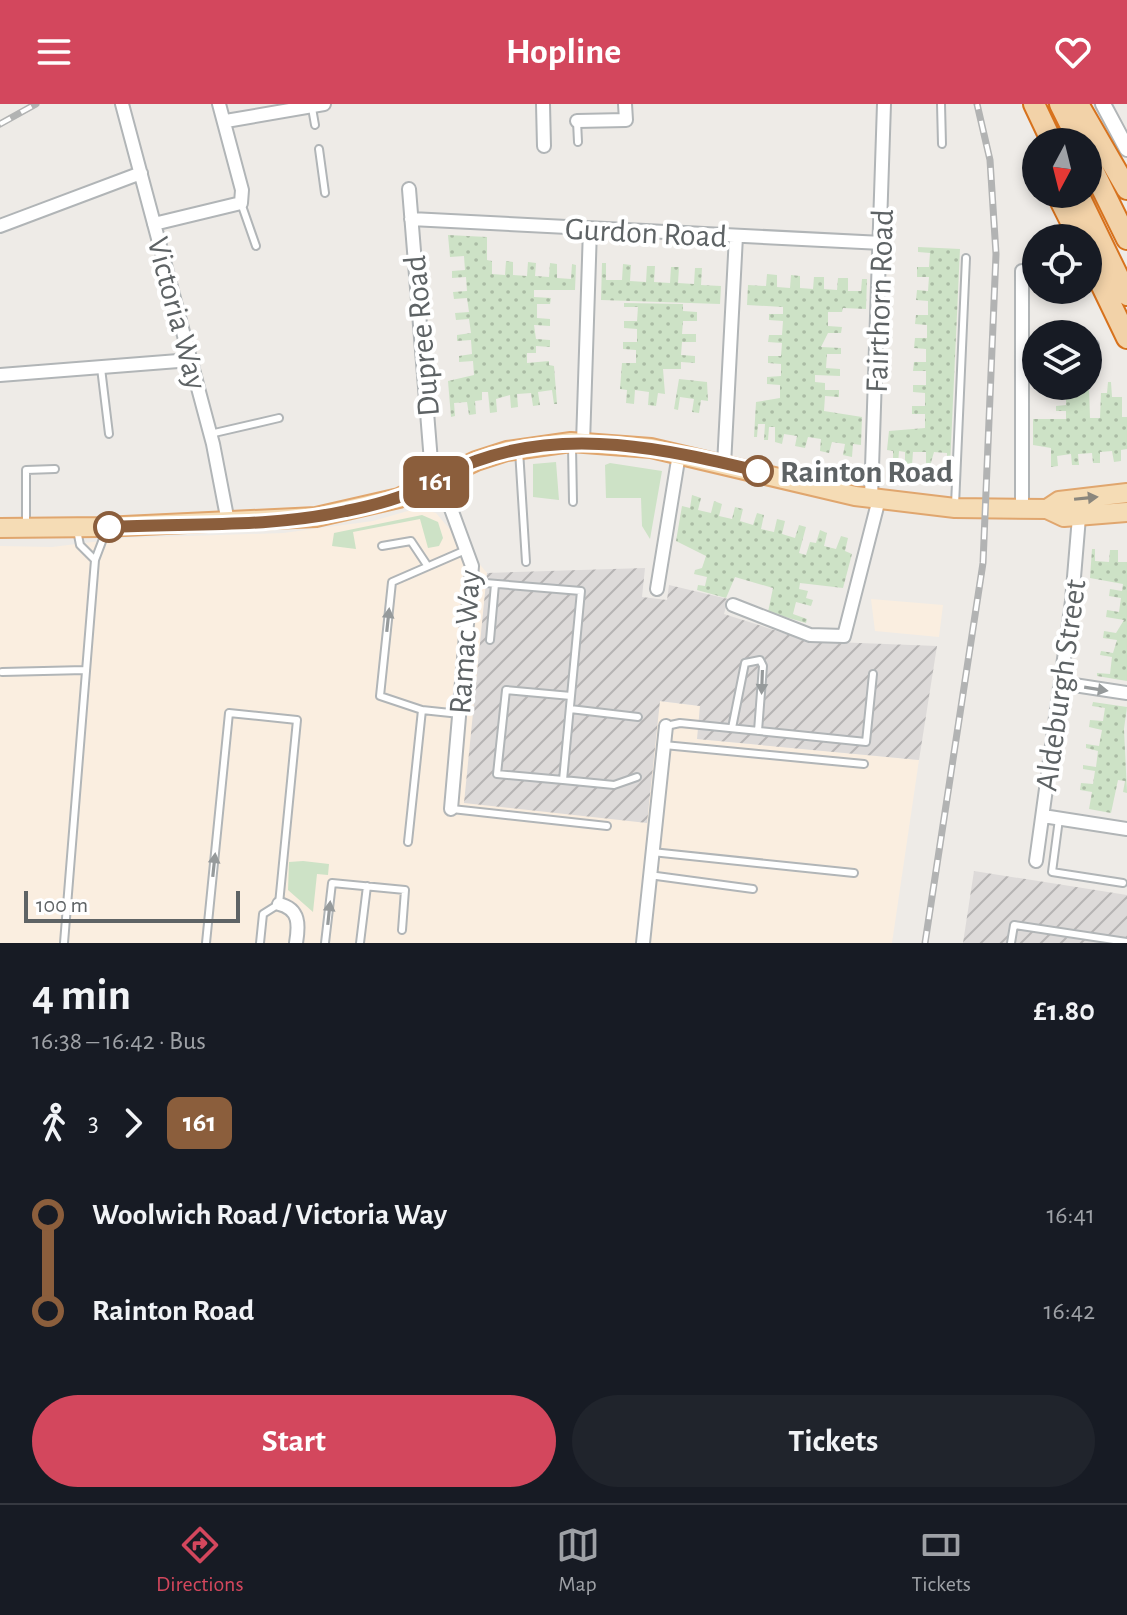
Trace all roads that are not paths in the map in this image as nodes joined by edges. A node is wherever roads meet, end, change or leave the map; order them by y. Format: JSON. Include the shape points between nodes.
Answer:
{"nodes":[{"id":1,"x":122,"y":104,"type":"edge"},
{"id":2,"x":219,"y":104,"type":"edge"},
{"id":3,"x":543,"y":104,"type":"edge"},
{"id":4,"x":625,"y":104,"type":"edge"},
{"id":5,"x":884,"y":104,"type":"edge"},
{"id":6,"x":941,"y":104,"type":"edge"},
{"id":7,"x":1024,"y":104,"type":"edge"},
{"id":8,"x":1034,"y":104,"type":"edge"},
{"id":9,"x":1060,"y":104,"type":"edge"},
{"id":10,"x":1078,"y":104,"type":"edge"},
{"id":11,"x":1103,"y":104,"type":"edge"},
{"id":12,"x":318,"y":106,"type":"edge"},
{"id":13,"x":226,"y":121,"type":"junction"},
{"id":14,"x":577,"y":121,"type":"joint"},
{"id":15,"x":315,"y":125,"type":"dead end"},
{"id":16,"x":1032,"y":128,"type":"edge"},
{"id":17,"x":1045,"y":128,"type":"edge"},
{"id":18,"x":1072,"y":128,"type":"edge"},
{"id":19,"x":578,"y":142,"type":"dead end"},
{"id":20,"x":942,"y":144,"type":"dead end"},
{"id":21,"x":544,"y":146,"type":"dead end"},
{"id":22,"x":319,"y":149,"type":"dead end"},
{"id":23,"x":1127,"y":149,"type":"edge"},
{"id":24,"x":141,"y":173,"type":"junction"},
{"id":25,"x":1102,"y":188,"type":"edge"},
{"id":26,"x":409,"y":189,"type":"dead end"},
{"id":27,"x":1127,"y":189,"type":"edge"},
{"id":28,"x":325,"y":193,"type":"dead end"},
{"id":29,"x":241,"y":203,"type":"junction"},
{"id":30,"x":1085,"y":208,"type":"edge"},
{"id":31,"x":411,"y":219,"type":"junction"},
{"id":32,"x":154,"y":224,"type":"junction"},
{"id":33,"x":0,"y":226,"type":"edge"},
{"id":34,"x":590,"y":229,"type":"junction"},
{"id":35,"x":736,"y":236,"type":"junction"},
{"id":36,"x":1127,"y":239,"type":"edge"},
{"id":37,"x":882,"y":243,"type":"junction"},
{"id":38,"x":256,"y":246,"type":"dead end"},
{"id":39,"x":966,"y":258,"type":"dead end"},
{"id":40,"x":1022,"y":271,"type":"dead end"},
{"id":41,"x":1102,"y":286,"type":"edge"},
{"id":42,"x":1127,"y":295,"type":"edge"},
{"id":43,"x":1127,"y":338,"type":"edge"},
{"id":44,"x":1021,"y":346,"type":"joint"},
{"id":45,"x":191,"y":360,"type":"junction"},
{"id":46,"x":101,"y":368,"type":"junction"},
{"id":47,"x":0,"y":375,"type":"edge"},
{"id":48,"x":279,"y":418,"type":"dead end"},
{"id":49,"x":109,"y":434,"type":"dead end"},
{"id":50,"x":210,"y":434,"type":"junction"},
{"id":51,"x":577,"y":442,"type":"junction"},
{"id":52,"x":518,"y":448,"type":"junction"},
{"id":53,"x":679,"y":454,"type":"junction"},
{"id":54,"x":724,"y":465,"type":"junction"},
{"id":55,"x":55,"y":469,"type":"dead end"},
{"id":56,"x":437,"y":481,"type":"junction"},
{"id":57,"x":1127,"y":493,"type":"edge"},
{"id":58,"x":875,"y":499,"type":"junction"},
{"id":59,"x":573,"y":502,"type":"dead end"},
{"id":60,"x":955,"y":508,"type":"junction"},
{"id":61,"x":1047,"y":509,"type":"junction"},
{"id":62,"x":1022,"y":511,"type":"junction"},
{"id":63,"x":1127,"y":512,"type":"edge"},
{"id":64,"x":1079,"y":517,"type":"junction"},
{"id":65,"x":228,"y":522,"type":"junction"},
{"id":66,"x":77,"y":527,"type":"junction"},
{"id":67,"x":106,"y":527,"type":"junction"},
{"id":68,"x":0,"y":528,"type":"edge"},
{"id":69,"x":26,"y":528,"type":"junction"},
{"id":70,"x":382,"y":546,"type":"dead end"},
{"id":71,"x":469,"y":549,"type":"junction"},
{"id":72,"x":95,"y":560,"type":"junction"},
{"id":73,"x":526,"y":562,"type":"dead end"},
{"id":74,"x":427,"y":565,"type":"junction"},
{"id":75,"x":473,"y":582,"type":"junction"},
{"id":76,"x":495,"y":584,"type":"junction"},
{"id":77,"x":657,"y":589,"type":"dead end"},
{"id":78,"x":733,"y":605,"type":"dead end"},
{"id":79,"x":490,"y":640,"type":"dead end"},
{"id":80,"x":85,"y":670,"type":"junction"},
{"id":81,"x":2,"y":672,"type":"dead end"},
{"id":82,"x":873,"y":674,"type":"dead end"},
{"id":83,"x":1061,"y":683,"type":"junction"},
{"id":84,"x":1127,"y":693,"type":"edge"},
{"id":85,"x":571,"y":696,"type":"junction"},
{"id":86,"x":570,"y":709,"type":"junction"},
{"id":87,"x":422,"y":710,"type":"junction"},
{"id":88,"x":460,"y":714,"type":"junction"},
{"id":89,"x":638,"y":717,"type":"dead end"},
{"id":90,"x":666,"y":726,"type":"joint"},
{"id":91,"x":732,"y":728,"type":"junction"},
{"id":92,"x":758,"y":731,"type":"junction"},
{"id":93,"x":664,"y":745,"type":"junction"},
{"id":94,"x":864,"y":764,"type":"dead end"},
{"id":95,"x":637,"y":777,"type":"dead end"},
{"id":96,"x":563,"y":780,"type":"junction"},
{"id":97,"x":451,"y":809,"type":"joint"},
{"id":98,"x":1043,"y":816,"type":"junction"},
{"id":99,"x":1059,"y":819,"type":"junction"},
{"id":100,"x":607,"y":826,"type":"dead end"},
{"id":101,"x":1127,"y":829,"type":"edge"},
{"id":102,"x":408,"y":842,"type":"dead end"},
{"id":103,"x":652,"y":852,"type":"junction"},
{"id":104,"x":1036,"y":861,"type":"dead end"},
{"id":105,"x":854,"y":873,"type":"dead end"},
{"id":106,"x":649,"y":875,"type":"junction"},
{"id":107,"x":1123,"y":883,"type":"dead end"},
{"id":108,"x":367,"y":886,"type":"junction"},
{"id":109,"x":753,"y":889,"type":"dead end"},
{"id":110,"x":279,"y":904,"type":"junction"},
{"id":111,"x":402,"y":930,"type":"dead end"},
{"id":112,"x":1127,"y":942,"type":"edge"},
{"id":113,"x":64,"y":943,"type":"edge"},
{"id":114,"x":206,"y":943,"type":"edge"},
{"id":115,"x":260,"y":943,"type":"edge"},
{"id":116,"x":296,"y":943,"type":"edge"},
{"id":117,"x":325,"y":943,"type":"edge"},
{"id":118,"x":360,"y":943,"type":"edge"},
{"id":119,"x":643,"y":943,"type":"edge"},
{"id":120,"x":1011,"y":943,"type":"edge"}],
"edges":[{"from":1,"to":24,"type":"street","name":"Victoria Way"},
{"from":2,"to":13,"type":"street"},
{"from":3,"to":21,"type":"street"},
{"from":4,"to":14,"type":"street","via":[[626,120]]},
{"from":5,"to":37,"type":"street","name":"Fairthorn Road"},
{"from":6,"to":20,"type":"lane"},
{"from":7,"to":16,"type":"highway"},
{"from":8,"to":17,"type":"highway"},
{"from":9,"to":18,"type":"highway"},
{"from":10,"to":27,"type":"highway"},
{"from":11,"to":23,"type":"street"},
{"from":12,"to":13,"type":"street"},
{"from":12,"to":15,"type":"lane"},
{"from":13,"to":29,"type":"street"},
{"from":14,"to":19,"type":"lane"},
{"from":22,"to":28,"type":"lane"},
{"from":24,"to":32,"type":"street","name":"Victoria Way"},
{"from":24,"to":33,"type":"street"},
{"from":25,"to":36,"type":"highway"},
{"from":26,"to":31,"type":"street","name":"Dupree Road"},
{"from":29,"to":32,"type":"street"},
{"from":29,"to":38,"type":"lane"},
{"from":30,"to":42,"type":"highway"},
{"from":31,"to":34,"type":"street","name":"Gurdon Road"},
{"from":31,"to":56,"type":"street","name":"Dupree Road","via":[[432,474]]},
{"from":32,"to":45,"type":"street","name":"Victoria Way"},
{"from":34,"to":35,"type":"street","name":"Gurdon Road"},
{"from":34,"to":51,"type":"street"},
{"from":35,"to":37,"type":"street","name":"Gurdon Road"},
{"from":35,"to":54,"type":"street"},
{"from":37,"to":58,"type":"street","name":"Fairthorn Road"},
{"from":39,"to":60,"type":"lane"},
{"from":40,"to":44,"type":"street"},
{"from":41,"to":43,"type":"highway"},
{"from":44,"to":62,"type":"street"},
{"from":45,"to":46,"type":"street"},
{"from":45,"to":50,"type":"street","name":"Victoria Way"},
{"from":46,"to":47,"type":"street"},
{"from":46,"to":49,"type":"lane"},
{"from":48,"to":50,"type":"lane"},
{"from":50,"to":65,"type":"street","name":"Victoria Way"},
{"from":51,"to":52,"type":"main road"},
{"from":51,"to":53,"type":"main road"},
{"from":51,"to":59,"type":"lane"},
{"from":52,"to":56,"type":"main road"},
{"from":52,"to":73,"type":"lane"},
{"from":53,"to":54,"type":"main road"},
{"from":53,"to":77,"type":"street"},
{"from":54,"to":58,"type":"main road"},
{"from":55,"to":69,"type":"lane","via":[[26,470]]},
{"from":56,"to":65,"type":"main road","via":[[394,500],[345,512]]},
{"from":56,"to":71,"type":"street","name":"Ramac Way"},
{"from":61,"to":57,"type":"main road","one_way":true,"via":[[1059,501]]},
{"from":58,"to":60,"type":"main road"},
{"from":58,"to":78,"type":"street","name":"Fairthorn Road","via":[[844,636],[810,635]]},
{"from":60,"to":62,"type":"main road"},
{"from":61,"to":62,"type":"main road"},
{"from":61,"to":64,"type":"main road"},
{"from":63,"to":64,"type":"main road"},
{"from":64,"to":83,"type":"street","name":"Aldeburgh Street"},
{"from":65,"to":67,"type":"main road"},
{"from":66,"to":67,"type":"main road"},
{"from":66,"to":69,"type":"main road"},
{"from":66,"to":72,"type":"lane","via":[[80,545]]},
{"from":67,"to":72,"type":"lane"},
{"from":68,"to":69,"type":"main road"},
{"from":70,"to":74,"type":"lane","via":[[411,541]]},
{"from":71,"to":74,"type":"lane"},
{"from":71,"to":75,"type":"street","name":"Ramac Way"},
{"from":72,"to":80,"type":"lane"},
{"from":87,"to":74,"type":"lane","one_way":true,"via":[[380,696],[392,582]]},
{"from":75,"to":76,"type":"lane"},
{"from":75,"to":88,"type":"street","name":"Ramac Way"},
{"from":76,"to":79,"type":"lane"},
{"from":76,"to":85,"type":"lane","via":[[581,591]]},
{"from":80,"to":81,"type":"lane"},
{"from":80,"to":113,"type":"lane"},
{"from":82,"to":92,"type":"lane","via":[[866,742]]},
{"from":83,"to":84,"type":"street","one_way":true},
{"from":83,"to":98,"type":"street","name":"Aldeburgh Street"},
{"from":85,"to":86,"type":"lane"},
{"from":85,"to":96,"type":"lane","via":[[506,690],[497,774]]},
{"from":86,"to":89,"type":"lane"},
{"from":86,"to":96,"type":"lane"},
{"from":87,"to":88,"type":"lane"},
{"from":87,"to":102,"type":"lane"},
{"from":88,"to":97,"type":"street","name":"Ramac Way"},
{"from":90,"to":91,"type":"lane"},
{"from":90,"to":93,"type":"street"},
{"from":91,"to":92,"type":"lane"},
{"from":91,"to":92,"type":"lane","one_way":true,"via":[[740,673],[751,659],[760,660]]},
{"from":93,"to":94,"type":"lane"},
{"from":93,"to":103,"type":"street"},
{"from":95,"to":96,"type":"lane","via":[[614,785]]},
{"from":97,"to":100,"type":"lane"},
{"from":98,"to":99,"type":"street","name":"Aldeburgh Street"},
{"from":98,"to":104,"type":"street"},
{"from":99,"to":101,"type":"street","name":"Aldeburgh Street"},
{"from":99,"to":107,"type":"lane","via":[[1052,872]]},
{"from":103,"to":105,"type":"lane"},
{"from":103,"to":106,"type":"street"},
{"from":106,"to":109,"type":"lane"},
{"from":106,"to":119,"type":"street"},
{"from":108,"to":111,"type":"lane","via":[[405,890]]},
{"from":117,"to":108,"type":"lane","one_way":true,"via":[[332,883]]},
{"from":108,"to":118,"type":"lane"},
{"from":114,"to":110,"type":"lane","one_way":true,"via":[[229,713],[297,720]]},
{"from":110,"to":115,"type":"lane","via":[[263,914]]},
{"from":110,"to":116,"type":"street","via":[[297,919]]},
{"from":112,"to":120,"type":"lane","via":[[1014,925]]}]}
